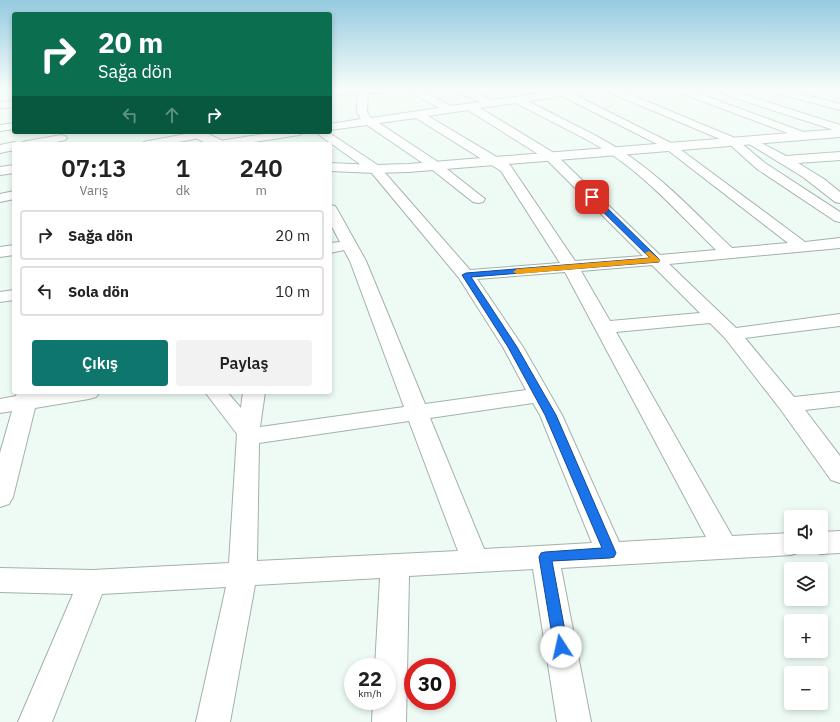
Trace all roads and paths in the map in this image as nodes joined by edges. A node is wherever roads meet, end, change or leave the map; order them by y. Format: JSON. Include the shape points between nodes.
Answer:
{"nodes":[{"id":1,"x":345,"y":123,"type":"edge"},
{"id":2,"x":373,"y":123,"type":"edge"},
{"id":3,"x":431,"y":123,"type":"edge"},
{"id":4,"x":496,"y":123,"type":"edge"},
{"id":5,"x":559,"y":123,"type":"edge"},
{"id":6,"x":622,"y":123,"type":"edge"},
{"id":7,"x":690,"y":123,"type":"edge"},
{"id":8,"x":769,"y":123,"type":"edge"},
{"id":9,"x":821,"y":123,"type":"edge"},
{"id":10,"x":12,"y":126,"type":"edge"},
{"id":11,"x":332,"y":126,"type":"edge"},
{"id":12,"x":0,"y":128,"type":"edge"},
{"id":13,"x":840,"y":129,"type":"edge"},
{"id":14,"x":840,"y":133,"type":"edge"},
{"id":15,"x":193,"y":134,"type":"edge"},
{"id":16,"x":199,"y":134,"type":"edge"},
{"id":17,"x":286,"y":134,"type":"edge"},
{"id":18,"x":324,"y":134,"type":"edge"},
{"id":19,"x":805,"y":136,"type":"junction"},
{"id":20,"x":61,"y":138,"type":"edge"},
{"id":21,"x":731,"y":140,"type":"junction"},
{"id":22,"x":750,"y":140,"type":"junction"},
{"id":23,"x":38,"y":142,"type":"edge"},
{"id":24,"x":157,"y":142,"type":"edge"},
{"id":25,"x":214,"y":142,"type":"edge"},
{"id":26,"x":232,"y":142,"type":"edge"},
{"id":27,"x":12,"y":146,"type":"edge"},
{"id":28,"x":669,"y":146,"type":"junction"},
{"id":29,"x":0,"y":149,"type":"edge"},
{"id":30,"x":614,"y":152,"type":"junction"},
{"id":31,"x":550,"y":156,"type":"junction"},
{"id":32,"x":840,"y":156,"type":"edge"},
{"id":33,"x":492,"y":160,"type":"junction"},
{"id":34,"x":787,"y":161,"type":"junction"},
{"id":35,"x":758,"y":163,"type":"junction"},
{"id":36,"x":434,"y":165,"type":"junction"},
{"id":37,"x":332,"y":167,"type":"edge"},
{"id":38,"x":12,"y":169,"type":"edge"},
{"id":39,"x":375,"y":169,"type":"junction"},
{"id":40,"x":0,"y":172,"type":"edge"},
{"id":41,"x":840,"y":184,"type":"edge"},
{"id":42,"x":825,"y":186,"type":"junction"},
{"id":43,"x":12,"y":195,"type":"edge"},
{"id":44,"x":0,"y":198,"type":"edge"},
{"id":45,"x":478,"y":199,"type":"dead end"},
{"id":46,"x":840,"y":199,"type":"edge"},
{"id":47,"x":332,"y":217,"type":"edge"},
{"id":48,"x":840,"y":218,"type":"edge"},
{"id":49,"x":840,"y":243,"type":"edge"},
{"id":50,"x":801,"y":246,"type":"junction"},
{"id":51,"x":340,"y":247,"type":"edge"},
{"id":52,"x":12,"y":250,"type":"edge"},
{"id":53,"x":0,"y":252,"type":"edge"},
{"id":54,"x":728,"y":254,"type":"junction"},
{"id":55,"x":656,"y":260,"type":"junction"},
{"id":56,"x":572,"y":267,"type":"junction"},
{"id":57,"x":466,"y":275,"type":"junction"},
{"id":58,"x":12,"y":295,"type":"edge"},
{"id":59,"x":0,"y":297,"type":"edge"},
{"id":60,"x":714,"y":316,"type":"junction"},
{"id":61,"x":840,"y":320,"type":"edge"},
{"id":62,"x":604,"y":327,"type":"junction"},
{"id":63,"x":732,"y":334,"type":"junction"},
{"id":64,"x":68,"y":394,"type":"edge"},
{"id":65,"x":217,"y":394,"type":"edge"},
{"id":66,"x":254,"y":394,"type":"edge"},
{"id":67,"x":540,"y":395,"type":"junction"},
{"id":68,"x":26,"y":398,"type":"edge"},
{"id":69,"x":840,"y":399,"type":"edge"},
{"id":70,"x":790,"y":405,"type":"junction"},
{"id":71,"x":0,"y":406,"type":"edge"},
{"id":72,"x":418,"y":412,"type":"junction"},
{"id":73,"x":248,"y":435,"type":"junction"},
{"id":74,"x":840,"y":474,"type":"edge"},
{"id":75,"x":0,"y":497,"type":"edge"},
{"id":76,"x":840,"y":542,"type":"edge"},
{"id":77,"x":828,"y":543,"type":"edge"},
{"id":78,"x":784,"y":544,"type":"edge"},
{"id":79,"x":725,"y":548,"type":"junction"},
{"id":80,"x":610,"y":553,"type":"junction"},
{"id":81,"x":545,"y":557,"type":"junction"},
{"id":82,"x":475,"y":560,"type":"junction"},
{"id":83,"x":395,"y":565,"type":"junction"},
{"id":84,"x":243,"y":572,"type":"junction"},
{"id":85,"x":0,"y":580,"type":"edge"},
{"id":86,"x":92,"y":582,"type":"junction"},
{"id":87,"x":35,"y":722,"type":"edge"},
{"id":88,"x":213,"y":722,"type":"edge"},
{"id":89,"x":389,"y":722,"type":"edge"},
{"id":90,"x":574,"y":722,"type":"edge"}],
"edges":[{"from":1,"to":11,"type":"street"},
{"from":2,"to":36,"type":"street"},
{"from":3,"to":33,"type":"street"},
{"from":4,"to":31,"type":"street"},
{"from":5,"to":30,"type":"street"},
{"from":6,"to":28,"type":"street"},
{"from":7,"to":21,"type":"street"},
{"from":8,"to":19,"type":"street"},
{"from":9,"to":13,"type":"street"},
{"from":10,"to":12,"type":"street"},
{"from":14,"to":19,"type":"main road"},
{"from":15,"to":24,"type":"street"},
{"from":16,"to":25,"type":"main road"},
{"from":17,"to":26,"type":"street"},
{"from":18,"to":39,"type":"street"},
{"from":19,"to":22,"type":"main road"},
{"from":20,"to":23,"type":"street"},
{"from":21,"to":22,"type":"main road"},
{"from":21,"to":28,"type":"main road"},
{"from":21,"to":35,"type":"street"},
{"from":22,"to":34,"type":"street"},
{"from":27,"to":29,"type":"street"},
{"from":28,"to":30,"type":"main road"},
{"from":28,"to":50,"type":"street"},
{"from":30,"to":31,"type":"main road"},
{"from":30,"to":54,"type":"street","via":[[646,176]]},
{"from":31,"to":33,"type":"main road"},
{"from":31,"to":55,"type":"street"},
{"from":32,"to":34,"type":"street"},
{"from":33,"to":36,"type":"main road"},
{"from":33,"to":56,"type":"street","via":[[506,168]]},
{"from":34,"to":35,"type":"street"},
{"from":34,"to":42,"type":"street"},
{"from":35,"to":48,"type":"street"},
{"from":36,"to":39,"type":"main road"},
{"from":36,"to":45,"type":"street"},
{"from":37,"to":39,"type":"main road"},
{"from":38,"to":40,"type":"street"},
{"from":39,"to":57,"type":"street"},
{"from":41,"to":42,"type":"street"},
{"from":42,"to":46,"type":"street"},
{"from":43,"to":44,"type":"street"},
{"from":47,"to":51,"type":"street"},
{"from":49,"to":50,"type":"street"},
{"from":50,"to":54,"type":"street"},
{"from":51,"to":72,"type":"street","via":[[358,261]]},
{"from":52,"to":53,"type":"street"},
{"from":54,"to":55,"type":"street"},
{"from":55,"to":56,"type":"street"},
{"from":55,"to":60,"type":"street"},
{"from":56,"to":57,"type":"street"},
{"from":56,"to":62,"type":"street"},
{"from":57,"to":67,"type":"street","via":[[513,347]]},
{"from":58,"to":59,"type":"street"},
{"from":60,"to":62,"type":"street"},
{"from":60,"to":63,"type":"street"},
{"from":61,"to":63,"type":"street"},
{"from":62,"to":79,"type":"street"},
{"from":63,"to":70,"type":"street"},
{"from":64,"to":68,"type":"street"},
{"from":65,"to":73,"type":"street"},
{"from":66,"to":73,"type":"street"},
{"from":67,"to":72,"type":"street"},
{"from":67,"to":80,"type":"street"},
{"from":68,"to":71,"type":"street"},
{"from":68,"to":75,"type":"street"},
{"from":69,"to":70,"type":"street"},
{"from":70,"to":74,"type":"street"},
{"from":72,"to":73,"type":"street"},
{"from":72,"to":82,"type":"street"},
{"from":73,"to":84,"type":"street"},
{"from":76,"to":77,"type":"street"},
{"from":78,"to":79,"type":"street"},
{"from":79,"to":80,"type":"street"},
{"from":80,"to":81,"type":"street"},
{"from":81,"to":82,"type":"street"},
{"from":81,"to":90,"type":"street"},
{"from":82,"to":83,"type":"street"},
{"from":83,"to":84,"type":"street"},
{"from":83,"to":89,"type":"street"},
{"from":84,"to":86,"type":"street"},
{"from":84,"to":88,"type":"street"},
{"from":85,"to":86,"type":"street"},
{"from":86,"to":87,"type":"street"}]}
